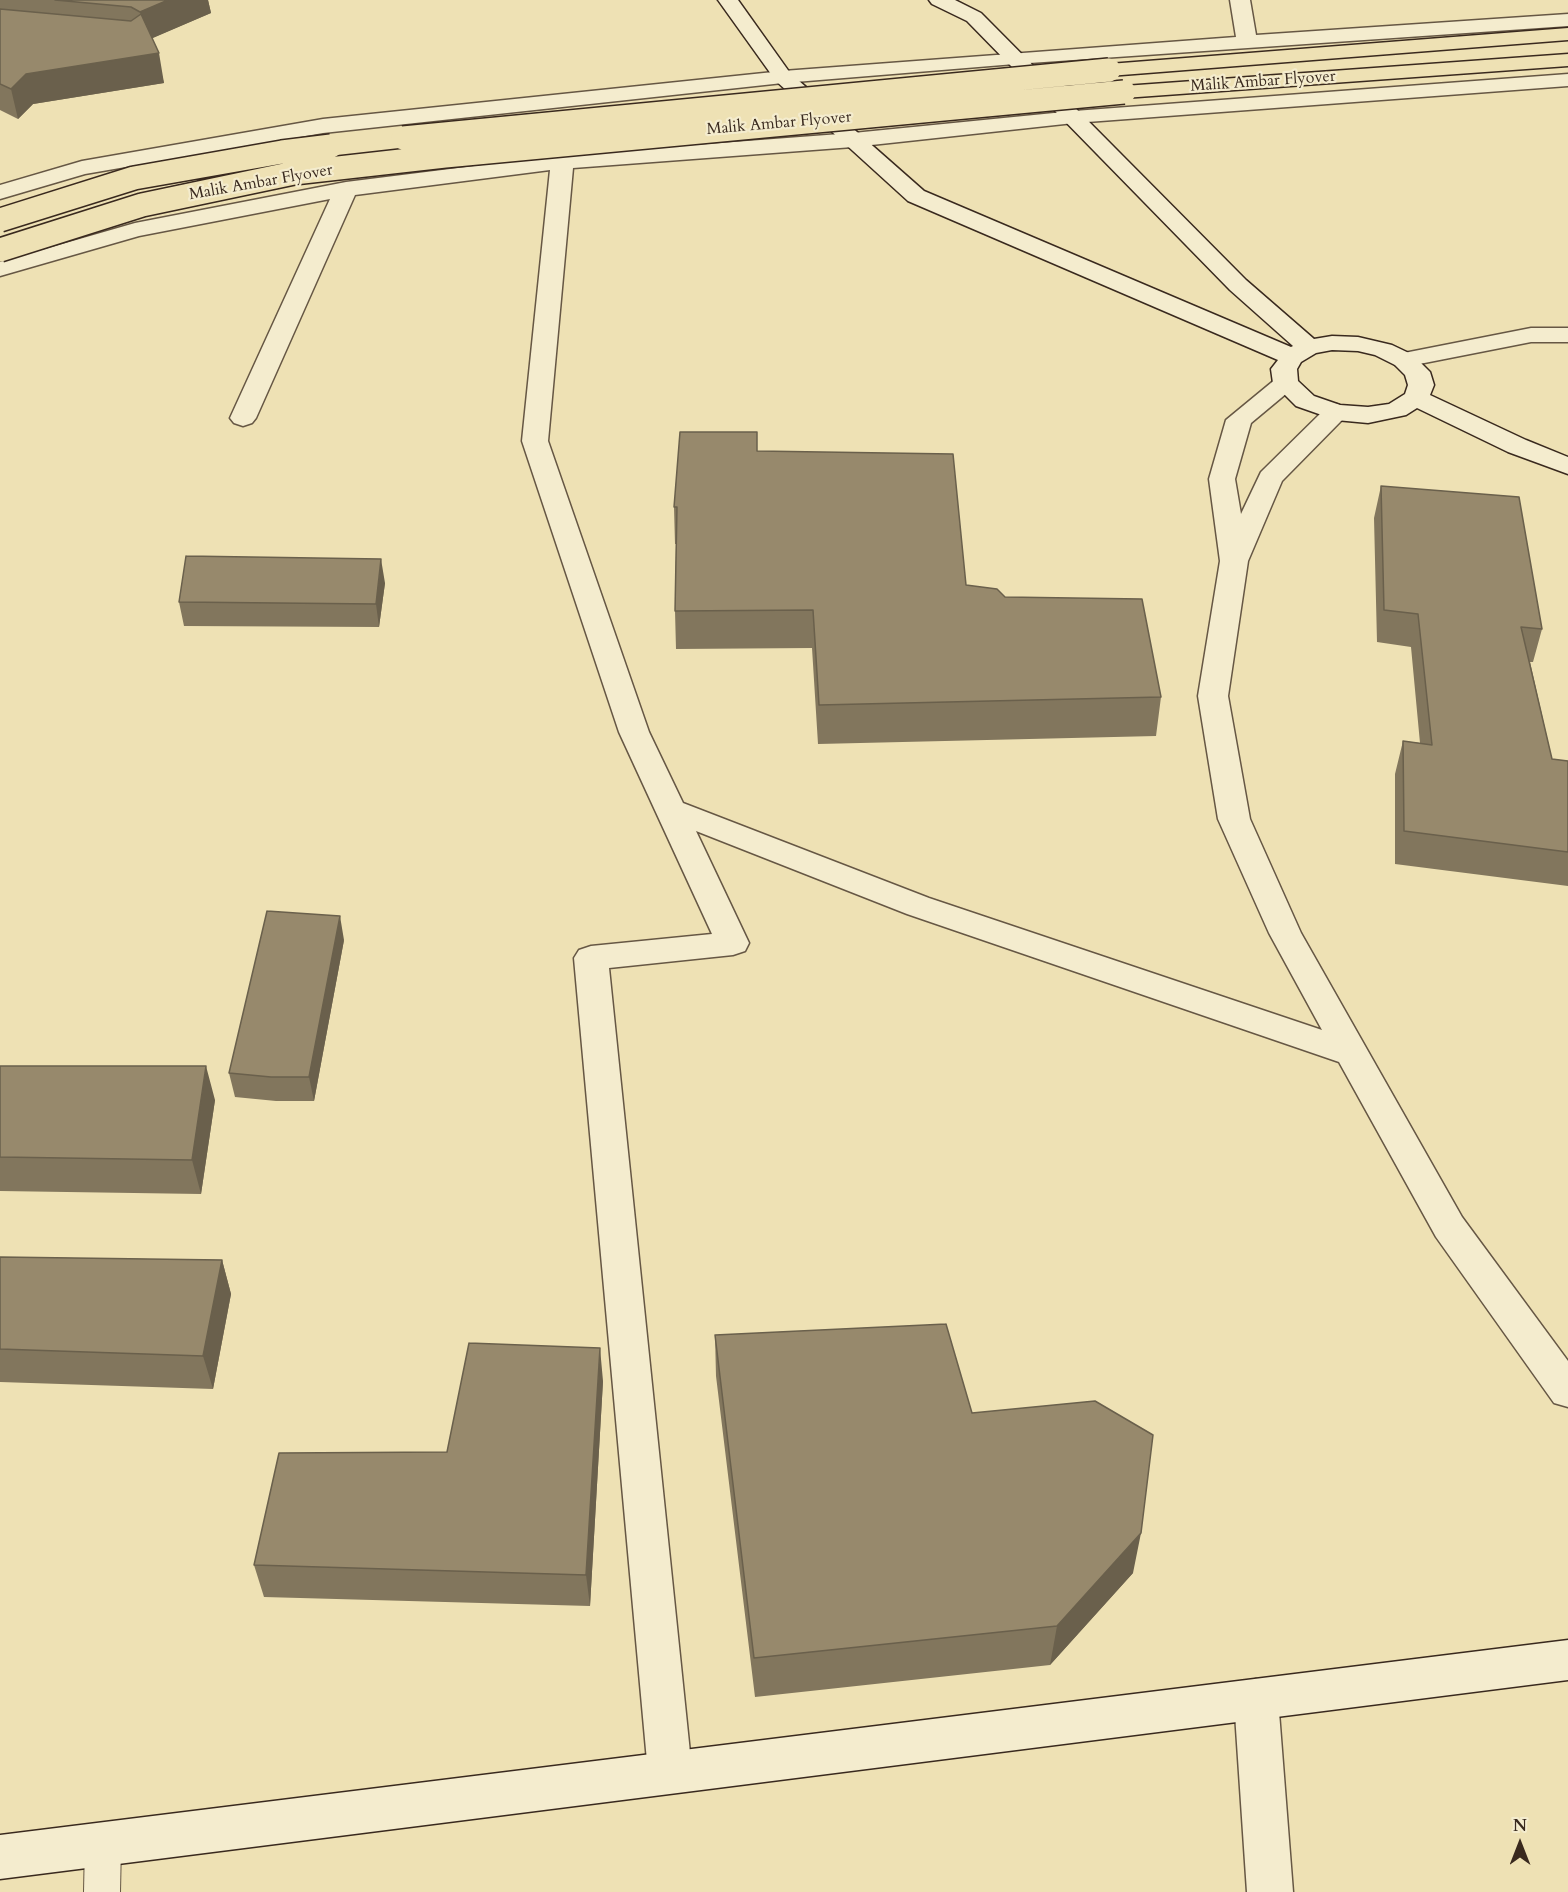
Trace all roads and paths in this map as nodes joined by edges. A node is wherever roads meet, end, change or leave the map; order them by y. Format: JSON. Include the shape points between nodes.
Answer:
{"nodes":[{"id":1,"x":728,"y":0,"type":"edge"},
{"id":2,"x":939,"y":0,"type":"edge"},
{"id":3,"x":1240,"y":0,"type":"edge"},
{"id":4,"x":1568,"y":20,"type":"edge"},
{"id":5,"x":1568,"y":34,"type":"edge"},
{"id":6,"x":1246,"y":42,"type":"junction"},
{"id":7,"x":1015,"y":58,"type":"junction"},
{"id":8,"x":1568,"y":60,"type":"edge"},
{"id":9,"x":783,"y":77,"type":"junction"},
{"id":10,"x":1568,"y":80,"type":"edge"},
{"id":11,"x":1074,"y":117,"type":"junction"},
{"id":12,"x":853,"y":140,"type":"junction"},
{"id":13,"x":562,"y":162,"type":"junction"},
{"id":14,"x":346,"y":189,"type":"junction"},
{"id":15,"x":0,"y":192,"type":"edge"},
{"id":16,"x":0,"y":220,"type":"edge"},
{"id":17,"x":0,"y":250,"type":"edge"},
{"id":18,"x":0,"y":269,"type":"edge"},
{"id":19,"x":1568,"y":335,"type":"edge"},
{"id":20,"x":1301,"y":352,"type":"junction"},
{"id":21,"x":1404,"y":360,"type":"junction"},
{"id":22,"x":1286,"y":383,"type":"junction"},
{"id":23,"x":1416,"y":398,"type":"junction"},
{"id":24,"x":1336,"y":412,"type":"junction"},
{"id":25,"x":243,"y":418,"type":"dead end"},
{"id":26,"x":1568,"y":466,"type":"edge"},
{"id":27,"x":1234,"y":561,"type":"junction"},
{"id":28,"x":672,"y":810,"type":"junction"},
{"id":29,"x":1352,"y":1053,"type":"junction"},
{"id":30,"x":1568,"y":1391,"type":"edge"},
{"id":31,"x":1568,"y":1660,"type":"edge"},
{"id":32,"x":1256,"y":1699,"type":"junction"},
{"id":33,"x":670,"y":1772,"type":"junction"},
{"id":34,"x":104,"y":1844,"type":"junction"},
{"id":35,"x":0,"y":1857,"type":"edge"},
{"id":36,"x":102,"y":1892,"type":"edge"},
{"id":37,"x":1270,"y":1892,"type":"edge"}],
"edges":[{"from":1,"to":9,"type":"street"},
{"from":2,"to":7,"type":"street","via":[[974,17]]},
{"from":3,"to":6,"type":"street"},
{"from":4,"to":6,"type":"street"},
{"from":5,"to":16,"type":"main road","name":"Malik Ambar Flyover","bridge":true,"via":[[1097,71],[450,132],[282,152],[134,178]]},
{"from":6,"to":7,"type":"street"},
{"from":7,"to":9,"type":"street"},
{"from":7,"to":11,"type":"street"},
{"from":8,"to":17,"type":"main road","name":"Malik Ambar Flyover","bridge":true,"via":[[1124,92],[294,173],[142,206]]},
{"from":9,"to":12,"type":"street"},
{"from":9,"to":15,"type":"street","via":[[323,126],[82,168]]},
{"from":10,"to":11,"type":"street"},
{"from":11,"to":12,"type":"street"},
{"from":11,"to":20,"type":"street"},
{"from":12,"to":13,"type":"street"},
{"from":12,"to":20,"type":"street","via":[[916,196]]},
{"from":13,"to":14,"type":"street"},
{"from":13,"to":28,"type":"street","via":[[535,441],[634,732]]},
{"from":14,"to":18,"type":"street","via":[[135,230]]},
{"from":14,"to":25,"type":"street"},
{"from":19,"to":21,"type":"street","via":[[1531,335]]},
{"from":20,"to":21,"type":"street","via":[[1332,343],[1358,344]]},
{"from":20,"to":22,"type":"street","via":[[1284,369]]},
{"from":21,"to":23,"type":"street","via":[[1417,372],[1421,385]]},
{"from":22,"to":24,"type":"street","via":[[1305,401]]},
{"from":22,"to":27,"type":"street","via":[[1239,420],[1222,479]]},
{"from":23,"to":24,"type":"street","via":[[1397,410],[1368,415]]},
{"from":23,"to":26,"type":"street"},
{"from":24,"to":27,"type":"street","via":[[1270,478]]},
{"from":27,"to":29,"type":"street","via":[[1213,696],[1234,819],[1286,933]]},
{"from":28,"to":29,"type":"street","via":[[918,906]]},
{"from":28,"to":33,"type":"street","via":[[733,943],[591,958]]},
{"from":29,"to":30,"type":"street","via":[[1449,1227]]},
{"from":31,"to":32,"type":"street"},
{"from":32,"to":33,"type":"street"},
{"from":32,"to":37,"type":"street"},
{"from":33,"to":34,"type":"street"},
{"from":34,"to":35,"type":"street"},
{"from":34,"to":36,"type":"lane"}]}
